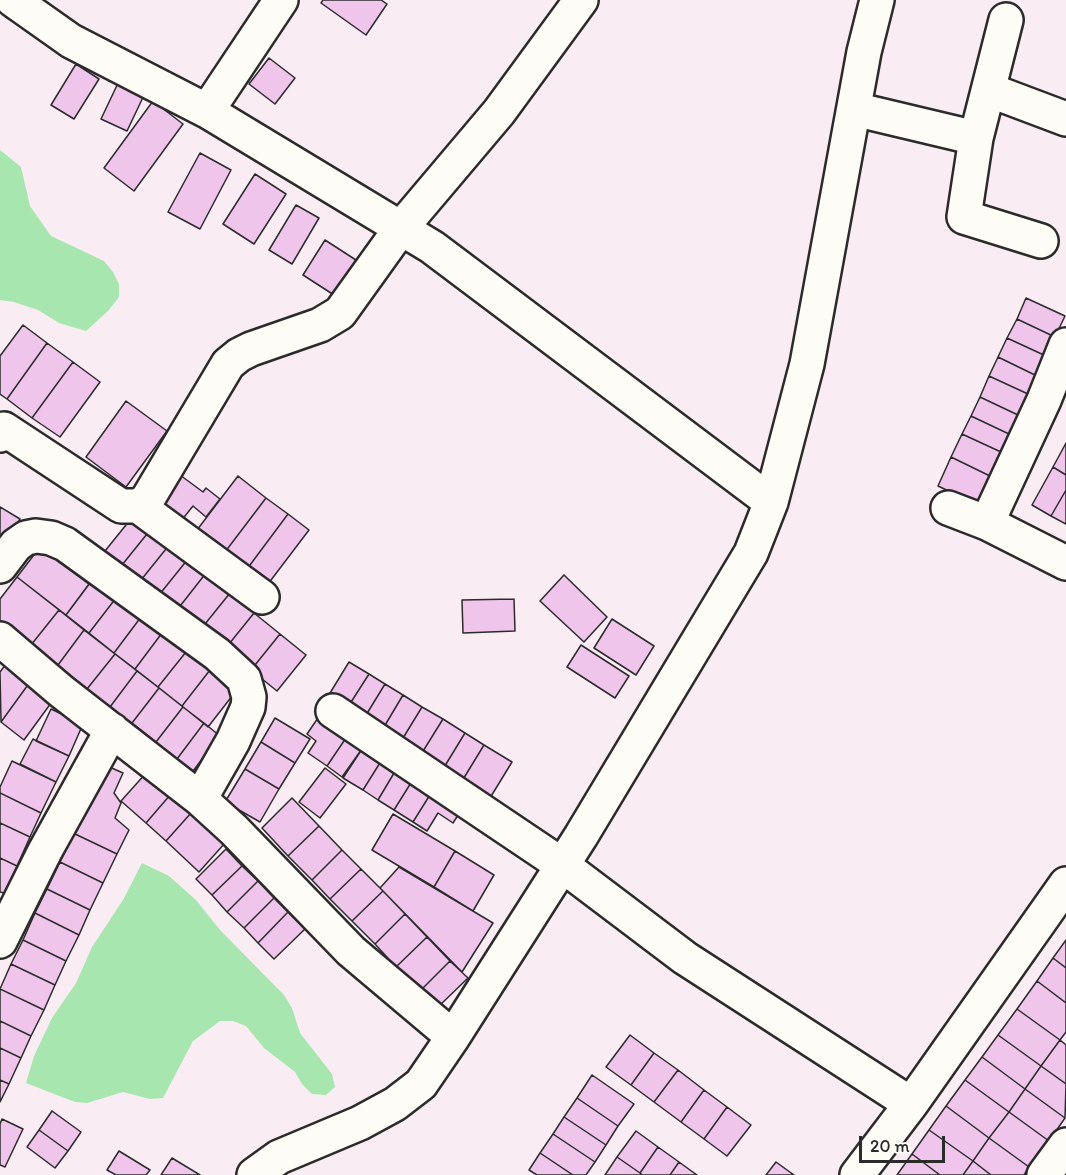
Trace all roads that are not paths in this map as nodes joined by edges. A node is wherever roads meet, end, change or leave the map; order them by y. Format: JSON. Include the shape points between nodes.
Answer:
{"nodes":[{"id":1,"x":13,"y":0,"type":"edge"},
{"id":2,"x":281,"y":0,"type":"edge"},
{"id":3,"x":581,"y":0,"type":"edge"},
{"id":4,"x":877,"y":0,"type":"edge"},
{"id":5,"x":1006,"y":20,"type":"dead end"},
{"id":6,"x":988,"y":90,"type":"junction"},
{"id":7,"x":854,"y":109,"type":"junction"},
{"id":8,"x":207,"y":111,"type":"junction"},
{"id":9,"x":1066,"y":119,"type":"edge"},
{"id":10,"x":976,"y":138,"type":"junction"},
{"id":11,"x":401,"y":228,"type":"junction"},
{"id":12,"x":1041,"y":241,"type":"dead end"},
{"id":13,"x":1066,"y":345,"type":"edge"},
{"id":14,"x":1055,"y":407,"type":"edge"},
{"id":15,"x":1,"y":429,"type":"edge"},
{"id":16,"x":771,"y":502,"type":"junction"},
{"id":17,"x":138,"y":506,"type":"junction"},
{"id":18,"x":948,"y":508,"type":"dead end"},
{"id":19,"x":987,"y":523,"type":"junction"},
{"id":20,"x":1066,"y":563,"type":"edge"},
{"id":21,"x":0,"y":566,"type":"edge"},
{"id":22,"x":262,"y":597,"type":"dead end"},
{"id":23,"x":0,"y":639,"type":"edge"},
{"id":24,"x":333,"y":711,"type":"dead end"},
{"id":25,"x":112,"y":730,"type":"junction"},
{"id":26,"x":200,"y":799,"type":"junction"},
{"id":27,"x":562,"y":865,"type":"junction"},
{"id":28,"x":1066,"y":884,"type":"edge"},
{"id":29,"x":0,"y":941,"type":"edge"},
{"id":30,"x":453,"y":1037,"type":"junction"},
{"id":31,"x":910,"y":1104,"type":"junction"},
{"id":32,"x":1066,"y":1144,"type":"edge"},
{"id":33,"x":254,"y":1175,"type":"edge"},
{"id":34,"x":857,"y":1175,"type":"edge"},
{"id":35,"x":1044,"y":1175,"type":"edge"}],
"edges":[{"from":1,"to":8,"type":"street","via":[[71,41]]},
{"from":2,"to":8,"type":"street"},
{"from":3,"to":11,"type":"street","via":[[499,112]]},
{"from":4,"to":7,"type":"street"},
{"from":5,"to":6,"type":"street"},
{"from":6,"to":9,"type":"street"},
{"from":6,"to":10,"type":"street"},
{"from":7,"to":10,"type":"street"},
{"from":7,"to":16,"type":"street","via":[[807,364]]},
{"from":8,"to":11,"type":"street"},
{"from":10,"to":12,"type":"street","via":[[964,217]]},
{"from":11,"to":16,"type":"street","via":[[432,247]]},
{"from":11,"to":17,"type":"street","via":[[340,314],[251,349],[228,364],[147,500]]},
{"from":13,"to":14,"type":"street"},
{"from":14,"to":19,"type":"street"},
{"from":15,"to":17,"type":"street","via":[[121,506]]},
{"from":16,"to":27,"type":"street","via":[[751,553],[730,590]]},
{"from":17,"to":22,"type":"street"},
{"from":18,"to":19,"type":"street"},
{"from":19,"to":20,"type":"street"},
{"from":21,"to":26,"type":"street","via":[[26,538],[51,538],[65,544],[217,654],[244,679],[248,707]]},
{"from":23,"to":25,"type":"street"},
{"from":24,"to":27,"type":"street"},
{"from":25,"to":26,"type":"street"},
{"from":25,"to":29,"type":"street"},
{"from":26,"to":30,"type":"street","via":[[351,951]]},
{"from":27,"to":30,"type":"street"},
{"from":27,"to":31,"type":"street","via":[[685,958]]},
{"from":28,"to":31,"type":"street"},
{"from":30,"to":33,"type":"street","via":[[420,1084],[395,1104],[279,1157]]},
{"from":31,"to":34,"type":"street"},
{"from":32,"to":35,"type":"street"}]}
